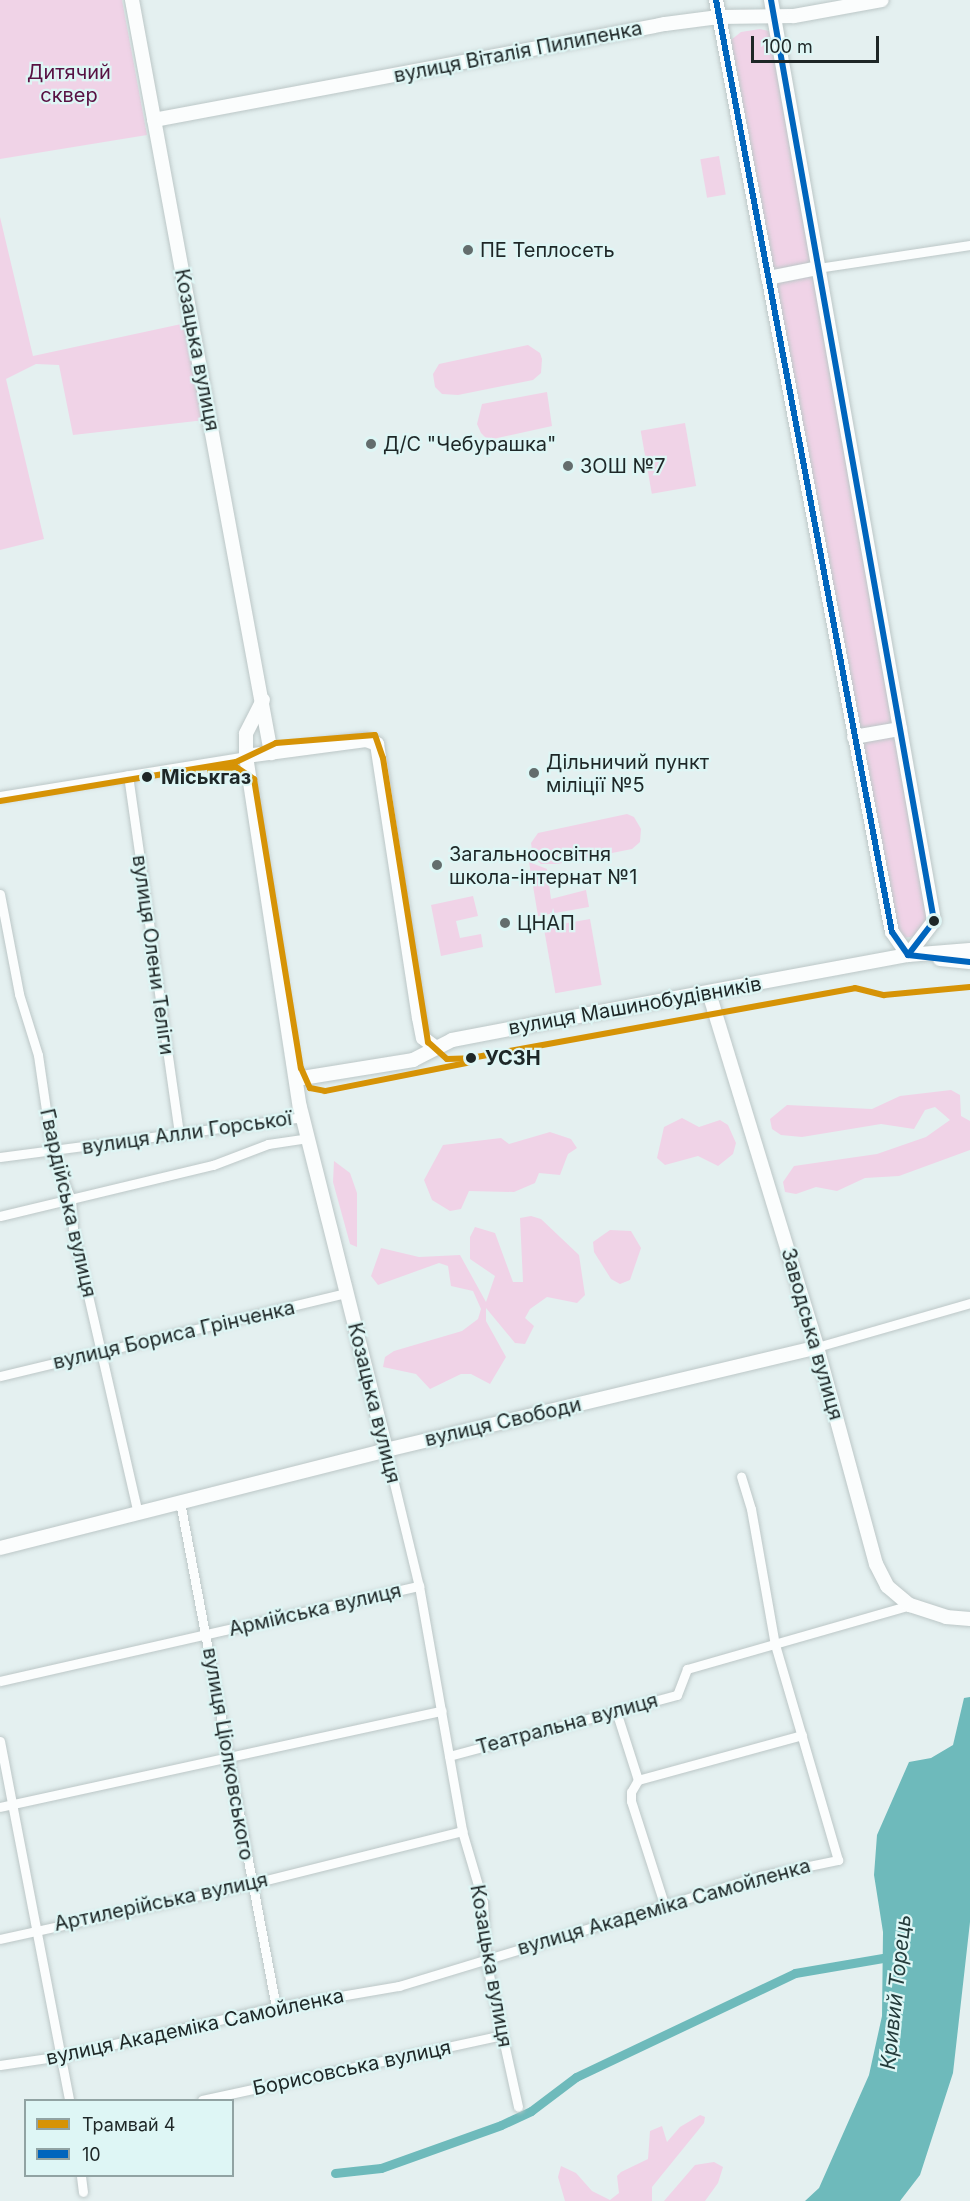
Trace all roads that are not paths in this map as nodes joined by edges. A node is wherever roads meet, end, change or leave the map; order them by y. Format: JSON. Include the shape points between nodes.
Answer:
{"nodes":[{"id":1,"x":132,"y":0,"type":"edge"},
{"id":2,"x":716,"y":0,"type":"edge"},
{"id":3,"x":882,"y":0,"type":"edge"},
{"id":4,"x":772,"y":7,"type":"edge"},
{"id":5,"x":719,"y":17,"type":"junction"},
{"id":6,"x":154,"y":120,"type":"junction"},
{"id":7,"x":970,"y":245,"type":"edge"},
{"id":8,"x":818,"y":268,"type":"junction"},
{"id":9,"x":768,"y":278,"type":"junction"},
{"id":10,"x":263,"y":700,"type":"junction"},
{"id":11,"x":900,"y":729,"type":"junction"},
{"id":12,"x":854,"y":737,"type":"junction"},
{"id":13,"x":272,"y":753,"type":"junction"},
{"id":14,"x":246,"y":756,"type":"junction"},
{"id":15,"x":128,"y":776,"type":"junction"},
{"id":16,"x":0,"y":796,"type":"edge"},
{"id":17,"x":0,"y":894,"type":"edge"},
{"id":18,"x":970,"y":950,"type":"edge"},
{"id":19,"x":908,"y":955,"type":"junction"},
{"id":20,"x":970,"y":962,"type":"edge"},
{"id":21,"x":709,"y":993,"type":"junction"},
{"id":22,"x":435,"y":1047,"type":"junction"},
{"id":23,"x":296,"y":1079,"type":"junction"},
{"id":24,"x":303,"y":1117,"type":"junction"},
{"id":25,"x":179,"y":1134,"type":"junction"},
{"id":26,"x":308,"y":1138,"type":"junction"},
{"id":27,"x":52,"y":1151,"type":"junction"},
{"id":28,"x":0,"y":1157,"type":"edge"},
{"id":29,"x":71,"y":1200,"type":"junction"},
{"id":30,"x":0,"y":1216,"type":"edge"},
{"id":31,"x":347,"y":1293,"type":"junction"},
{"id":32,"x":970,"y":1303,"type":"edge"},
{"id":33,"x":817,"y":1347,"type":"junction"},
{"id":34,"x":102,"y":1353,"type":"junction"},
{"id":35,"x":0,"y":1377,"type":"edge"},
{"id":36,"x":386,"y":1450,"type":"junction"},
{"id":37,"x":741,"y":1476,"type":"dead end"},
{"id":38,"x":180,"y":1502,"type":"junction"},
{"id":39,"x":138,"y":1513,"type":"junction"},
{"id":40,"x":0,"y":1548,"type":"edge"},
{"id":41,"x":419,"y":1586,"type":"junction"},
{"id":42,"x":910,"y":1605,"type":"junction"},
{"id":43,"x":970,"y":1619,"type":"edge"},
{"id":44,"x":206,"y":1635,"type":"junction"},
{"id":45,"x":774,"y":1645,"type":"junction"},
{"id":46,"x":0,"y":1681,"type":"edge"},
{"id":47,"x":442,"y":1712,"type":"junction"},
{"id":48,"x":616,"y":1712,"type":"junction"},
{"id":49,"x":802,"y":1735,"type":"junction"},
{"id":50,"x":0,"y":1741,"type":"edge"},
{"id":51,"x":230,"y":1755,"type":"junction"},
{"id":52,"x":449,"y":1755,"type":"junction"},
{"id":53,"x":638,"y":1779,"type":"junction"},
{"id":54,"x":12,"y":1804,"type":"junction"},
{"id":55,"x":0,"y":1807,"type":"edge"},
{"id":56,"x":462,"y":1831,"type":"junction"},
{"id":57,"x":250,"y":1884,"type":"junction"},
{"id":58,"x":664,"y":1904,"type":"junction"},
{"id":59,"x":38,"y":1929,"type":"junction"},
{"id":60,"x":0,"y":1939,"type":"edge"},
{"id":61,"x":486,"y":1961,"type":"junction"},
{"id":62,"x":276,"y":2007,"type":"junction"},
{"id":63,"x":502,"y":2035,"type":"junction"},
{"id":64,"x":62,"y":2056,"type":"junction"},
{"id":65,"x":0,"y":2065,"type":"edge"},
{"id":66,"x":69,"y":2099,"type":"edge"},
{"id":67,"x":207,"y":2099,"type":"edge"},
{"id":68,"x":518,"y":2107,"type":"dead end"},
{"id":69,"x":81,"y":2177,"type":"edge"},
{"id":70,"x":83,"y":2192,"type":"dead end"}],
"edges":[{"from":1,"to":6,"type":"street","name":"Козацька вулиця"},
{"from":2,"to":5,"type":"street"},
{"from":3,"to":4,"type":"street","name":"вулиця Віталія Пилипенка","via":[[794,16]]},
{"from":4,"to":5,"type":"street","name":"вулиця Віталія Пилипенка"},
{"from":4,"to":8,"type":"street"},
{"from":5,"to":6,"type":"street","name":"вулиця Віталія Пилипенка"},
{"from":5,"to":9,"type":"street"},
{"from":6,"to":10,"type":"street","name":"Козацька вулиця"},
{"from":7,"to":8,"type":"street"},
{"from":8,"to":9,"type":"street"},
{"from":8,"to":11,"type":"street"},
{"from":9,"to":12,"type":"street"},
{"from":10,"to":13,"type":"street","name":"Козацька вулиця"},
{"from":10,"to":14,"type":"street","name":"Козацька вулиця","via":[[246,734]]},
{"from":11,"to":12,"type":"street"},
{"from":11,"to":19,"type":"street","via":[[934,921]]},
{"from":12,"to":19,"type":"street","via":[[892,932]]},
{"from":13,"to":14,"type":"street"},
{"from":13,"to":22,"type":"street","via":[[366,740],[377,744],[421,1028],[423,1038]]},
{"from":14,"to":15,"type":"street"},
{"from":14,"to":23,"type":"street","name":"Козацька вулиця"},
{"from":15,"to":16,"type":"street"},
{"from":15,"to":25,"type":"street","name":"вулиця Олени Теліги"},
{"from":17,"to":27,"type":"street","name":"Гвардійська вулиця","via":[[19,994],[38,1055]]},
{"from":18,"to":19,"type":"street","name":"вулиця Машинобудівників"},
{"from":19,"to":20,"type":"street","name":"вулиця Машинобудівників"},
{"from":19,"to":21,"type":"street","name":"вулиця Машинобудівників"},
{"from":21,"to":22,"type":"street","name":"вулиця Машинобудівників","via":[[463,1038]]},
{"from":21,"to":33,"type":"street","name":"Заводська вулиця"},
{"from":22,"to":23,"type":"street","name":"вулиця Машинобудівників","via":[[413,1060]]},
{"from":23,"to":24,"type":"street","name":"Козацька вулиця"},
{"from":24,"to":25,"type":"street","name":"вулиця Алли Горської"},
{"from":24,"to":26,"type":"street","name":"Козацька вулиця"},
{"from":25,"to":27,"type":"street","name":"вулиця Алли Горської"},
{"from":26,"to":29,"type":"street","name":"вулиця Алли Горської","via":[[268,1144],[213,1165]]},
{"from":26,"to":31,"type":"street","name":"Козацька вулиця"},
{"from":27,"to":28,"type":"street","name":"вулиця Алли Горської"},
{"from":27,"to":29,"type":"street","name":"Гвардійська вулиця"},
{"from":29,"to":30,"type":"street","name":"вулиця Алли Горської"},
{"from":29,"to":34,"type":"street","name":"Гвардійська вулиця","via":[[73,1230]]},
{"from":31,"to":34,"type":"street","name":"вулиця Бориса Грінченка"},
{"from":31,"to":36,"type":"street","name":"Козацька вулиця"},
{"from":32,"to":33,"type":"street","name":"вулиця Свободи"},
{"from":33,"to":36,"type":"street","name":"вулиця Свободи"},
{"from":33,"to":42,"type":"street","name":"Заводська вулиця","via":[[876,1564],[887,1586]]},
{"from":34,"to":35,"type":"street","name":"вулиця Бориса Грінченка"},
{"from":34,"to":39,"type":"street","name":"Гвардійська вулиця"},
{"from":36,"to":38,"type":"street","name":"вулиця Свободи"},
{"from":36,"to":41,"type":"street","name":"Козацька вулиця"},
{"from":37,"to":45,"type":"street","name":"вулиця Академіка Самойленка","via":[[751,1509]]},
{"from":38,"to":39,"type":"street","name":"вулиця Свободи"},
{"from":38,"to":44,"type":"street","name":"вулиця Ціолковського"},
{"from":39,"to":40,"type":"street","name":"вулиця Свободи"},
{"from":41,"to":44,"type":"street","name":"Армійська вулиця"},
{"from":41,"to":47,"type":"street","name":"Козацька вулиця"},
{"from":42,"to":43,"type":"street","name":"Заводська вулиця","via":[[946,1617]]},
{"from":42,"to":45,"type":"street","name":"Театральна вулиця"},
{"from":44,"to":46,"type":"street","name":"Армійська вулиця"},
{"from":44,"to":51,"type":"street","name":"вулиця Ціолковського"},
{"from":45,"to":48,"type":"street","name":"Театральна вулиця","via":[[687,1669],[677,1695]]},
{"from":45,"to":49,"type":"street","name":"вулиця Академіка Самойленка"},
{"from":47,"to":51,"type":"street"},
{"from":47,"to":52,"type":"street","name":"Козацька вулиця"},
{"from":48,"to":52,"type":"street","name":"Театральна вулиця"},
{"from":48,"to":53,"type":"street"},
{"from":49,"to":53,"type":"street"},
{"from":49,"to":58,"type":"street","name":"вулиця Академіка Самойленка","via":[[838,1860],[760,1876]]},
{"from":50,"to":54,"type":"street"},
{"from":51,"to":54,"type":"street"},
{"from":51,"to":57,"type":"street","name":"вулиця Ціолковського"},
{"from":52,"to":56,"type":"street","name":"Козацька вулиця"},
{"from":53,"to":58,"type":"street","via":[[631,1801]]},
{"from":54,"to":55,"type":"street"},
{"from":54,"to":59,"type":"street"},
{"from":56,"to":57,"type":"street","name":"Артилерійська вулиця"},
{"from":56,"to":61,"type":"street","name":"Козацька вулиця","via":[[483,1902]]},
{"from":57,"to":59,"type":"street","name":"Артилерійська вулиця"},
{"from":57,"to":62,"type":"street","name":"вулиця Ціолковського"},
{"from":58,"to":61,"type":"street","name":"вулиця Академіка Самойленка","via":[[510,1949]]},
{"from":59,"to":60,"type":"street","name":"Артилерійська вулиця"},
{"from":59,"to":64,"type":"street"},
{"from":61,"to":62,"type":"street","name":"вулиця Академіка Самойленка","via":[[399,1986]]},
{"from":61,"to":63,"type":"street","name":"Козацька вулиця"},
{"from":62,"to":64,"type":"street","name":"вулиця Академіка Самойленка"},
{"from":63,"to":67,"type":"street","name":"Борисовська вулиця"},
{"from":63,"to":68,"type":"street","name":"Козацька вулиця"},
{"from":64,"to":65,"type":"street","name":"вулиця Академіка Самойленка"},
{"from":64,"to":66,"type":"street"},
{"from":69,"to":70,"type":"street"}]}
